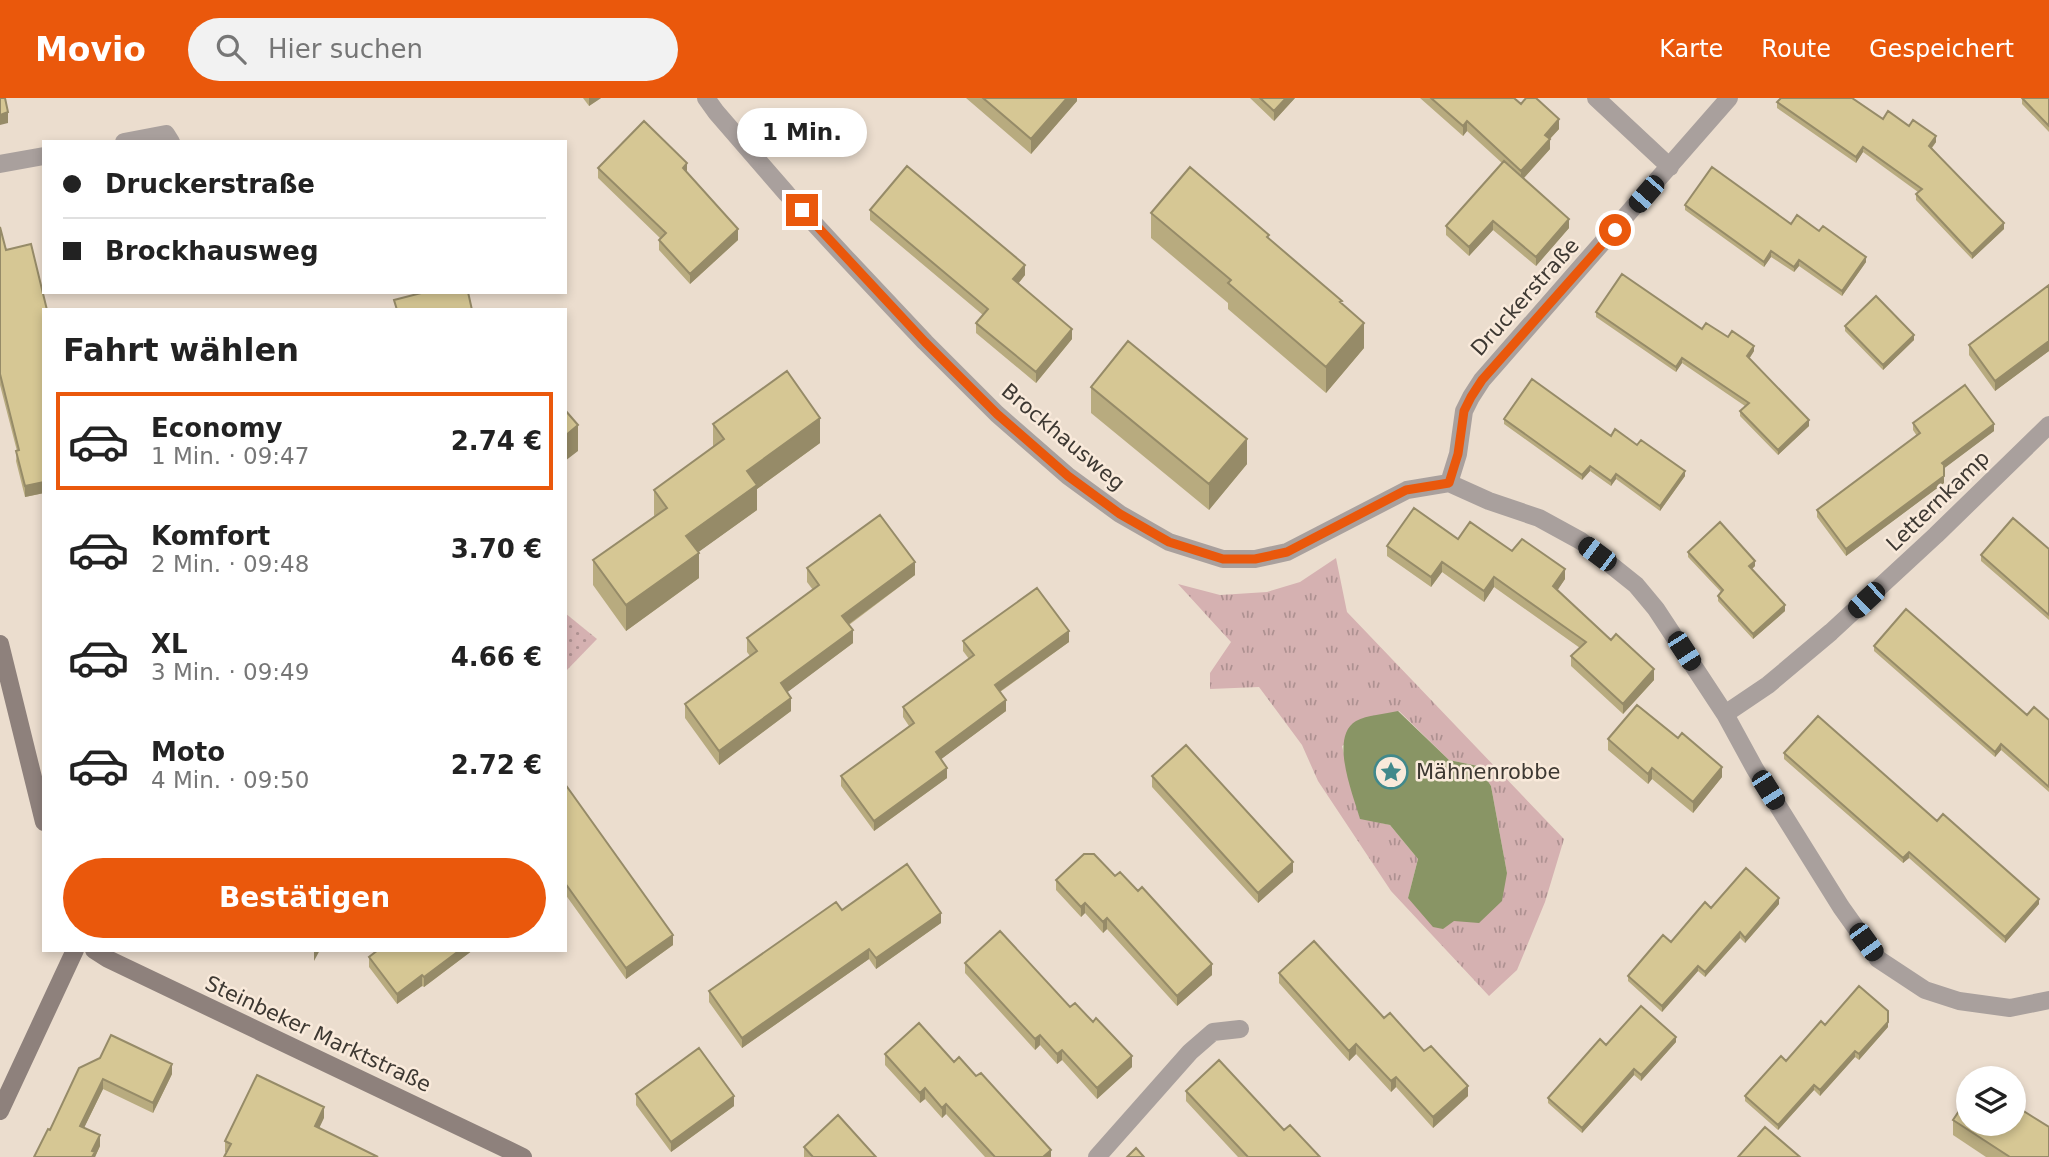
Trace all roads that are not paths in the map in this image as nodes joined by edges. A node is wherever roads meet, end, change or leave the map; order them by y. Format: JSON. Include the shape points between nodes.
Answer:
{"nodes":[{"id":1,"x":706,"y":98,"type":"edge"},
{"id":2,"x":1596,"y":98,"type":"edge"},
{"id":3,"x":1729,"y":98,"type":"edge"},
{"id":4,"x":134,"y":140,"type":"edge"},
{"id":5,"x":170,"y":140,"type":"edge"},
{"id":6,"x":42,"y":156,"type":"edge"},
{"id":7,"x":0,"y":164,"type":"edge"},
{"id":8,"x":1670,"y":167,"type":"junction"},
{"id":9,"x":2049,"y":425,"type":"edge"},
{"id":10,"x":1449,"y":483,"type":"junction"},
{"id":11,"x":0,"y":645,"type":"edge"},
{"id":12,"x":1725,"y":714,"type":"junction"},
{"id":13,"x":42,"y":814,"type":"edge"},
{"id":14,"x":74,"y":952,"type":"edge"},
{"id":15,"x":97,"y":952,"type":"edge"},
{"id":16,"x":2049,"y":1000,"type":"edge"},
{"id":17,"x":1240,"y":1028,"type":"dead end"},
{"id":18,"x":0,"y":1111,"type":"edge"},
{"id":19,"x":523,"y":1157,"type":"edge"},
{"id":20,"x":1097,"y":1157,"type":"edge"}],
"edges":[{"from":1,"to":10,"type":"street","name":"Brockhausweg","via":[[787,194],[997,414],[1078,484],[1169,542],[1223,559],[1255,559],[1287,552],[1406,490]]},
{"from":2,"to":8,"type":"street"},
{"from":3,"to":8,"type":"street","name":"Druckerstraße"},
{"from":4,"to":5,"type":"street","via":[[166,134]]},
{"from":6,"to":7,"type":"street"},
{"from":8,"to":10,"type":"street","name":"Druckerstraße","via":[[1482,380],[1464,411]]},
{"from":9,"to":12,"type":"street","name":"Letternkamp","via":[[1831,632]]},
{"from":10,"to":12,"type":"street","via":[[1539,518],[1614,566],[1656,609]]},
{"from":11,"to":13,"type":"street"},
{"from":12,"to":16,"type":"street","via":[[1841,907],[1878,959],[1926,990],[1959,1001],[2010,1008]]},
{"from":14,"to":18,"type":"street"},
{"from":15,"to":19,"type":"street","name":"Steinbeker Marktstraße"},
{"from":17,"to":20,"type":"street","via":[[1213,1032],[1190,1052]]}]}
